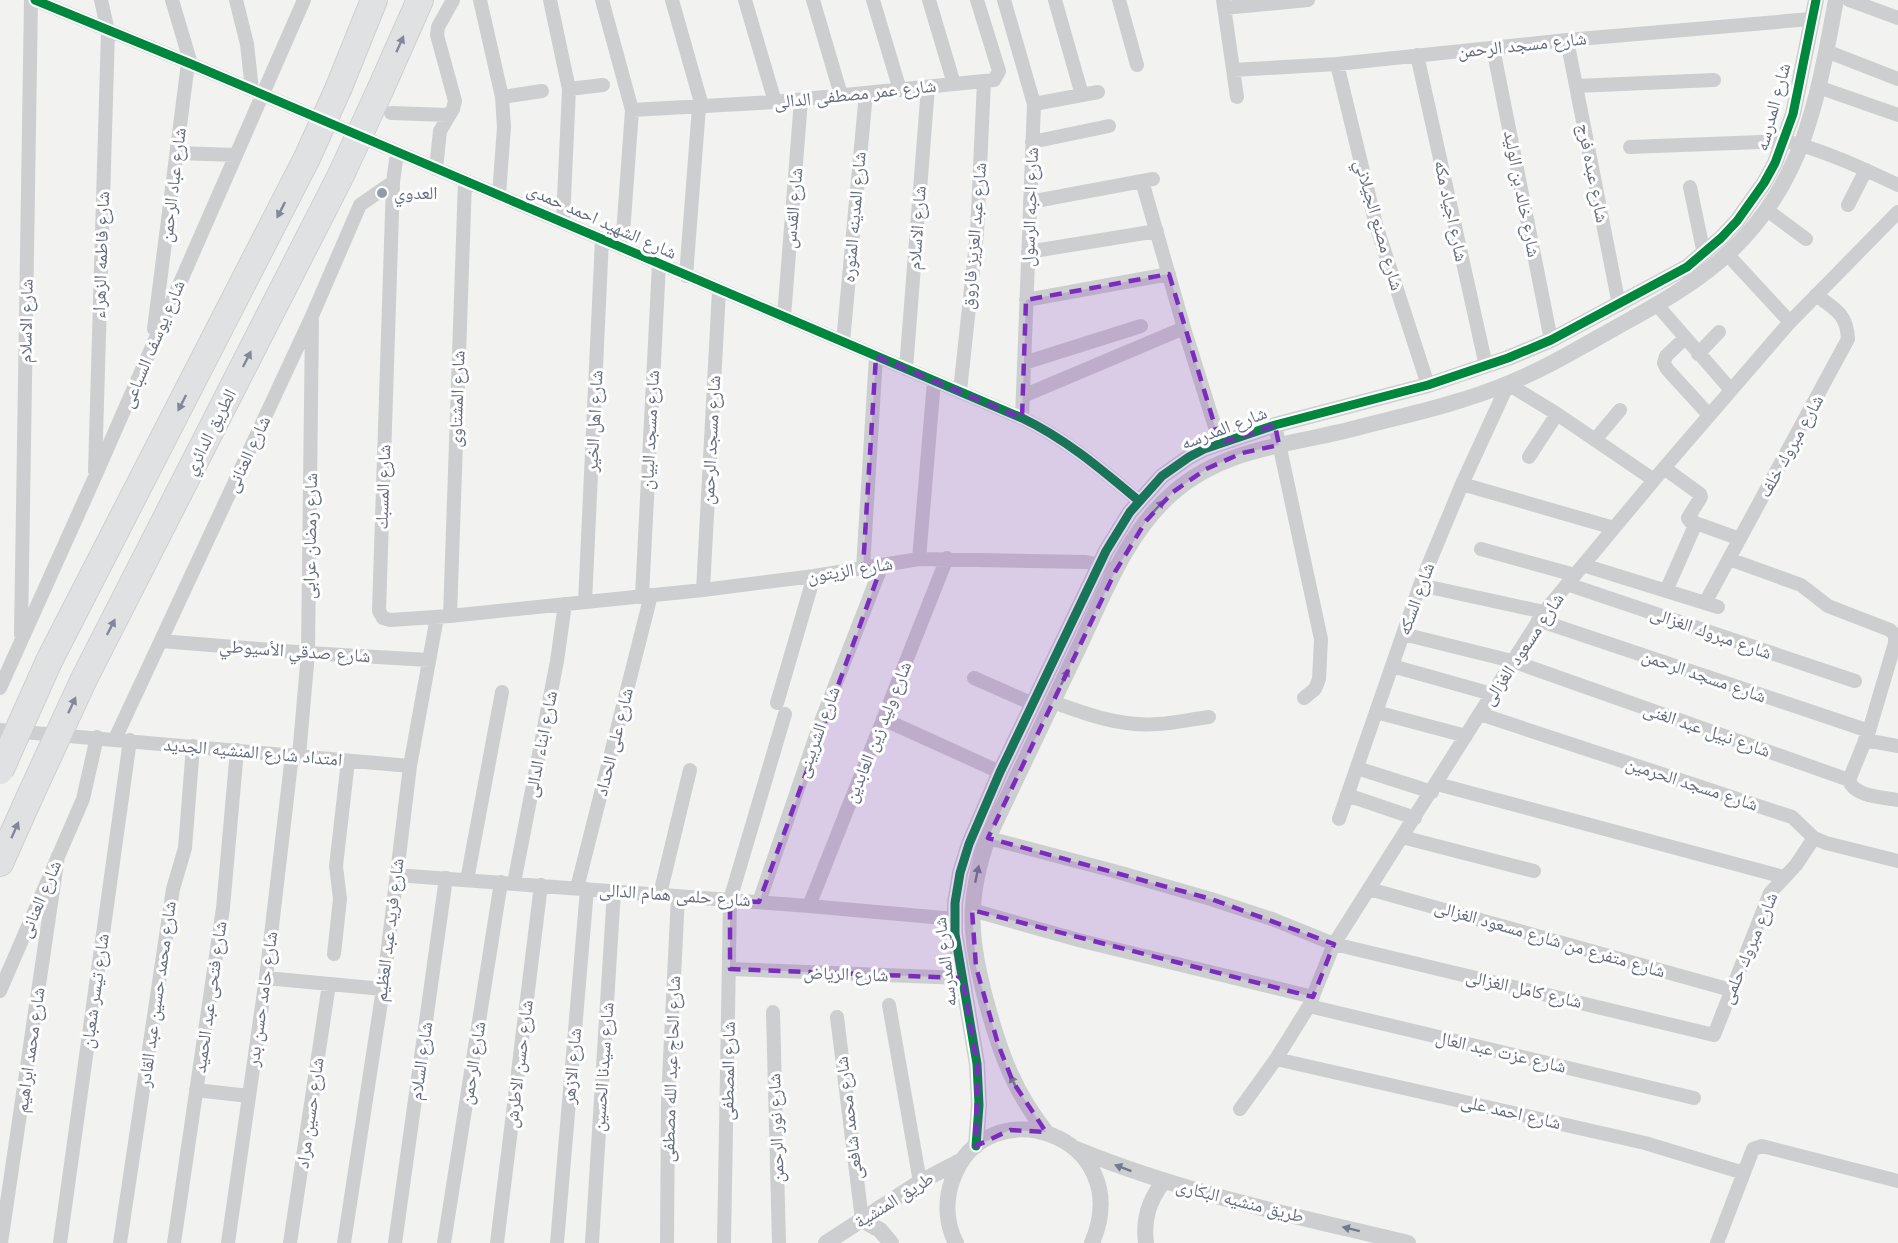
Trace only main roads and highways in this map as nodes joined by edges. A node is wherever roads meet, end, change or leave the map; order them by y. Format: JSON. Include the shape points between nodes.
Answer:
{"nodes":[{"id":1,"x":374,"y":0,"type":"edge"},
{"id":2,"x":420,"y":0,"type":"edge"},
{"id":3,"x":0,"y":771,"type":"edge"},
{"id":4,"x":0,"y":863,"type":"edge"}],
"edges":[{"from":1,"to":3,"type":"highway","one_way":true,"bridge":true,"via":[[307,158],[49,661]]},
{"from":4,"to":2,"type":"highway","name":"الطريق الدائري","one_way":true,"bridge":true,"via":[[84,679],[341,175]]}]}
